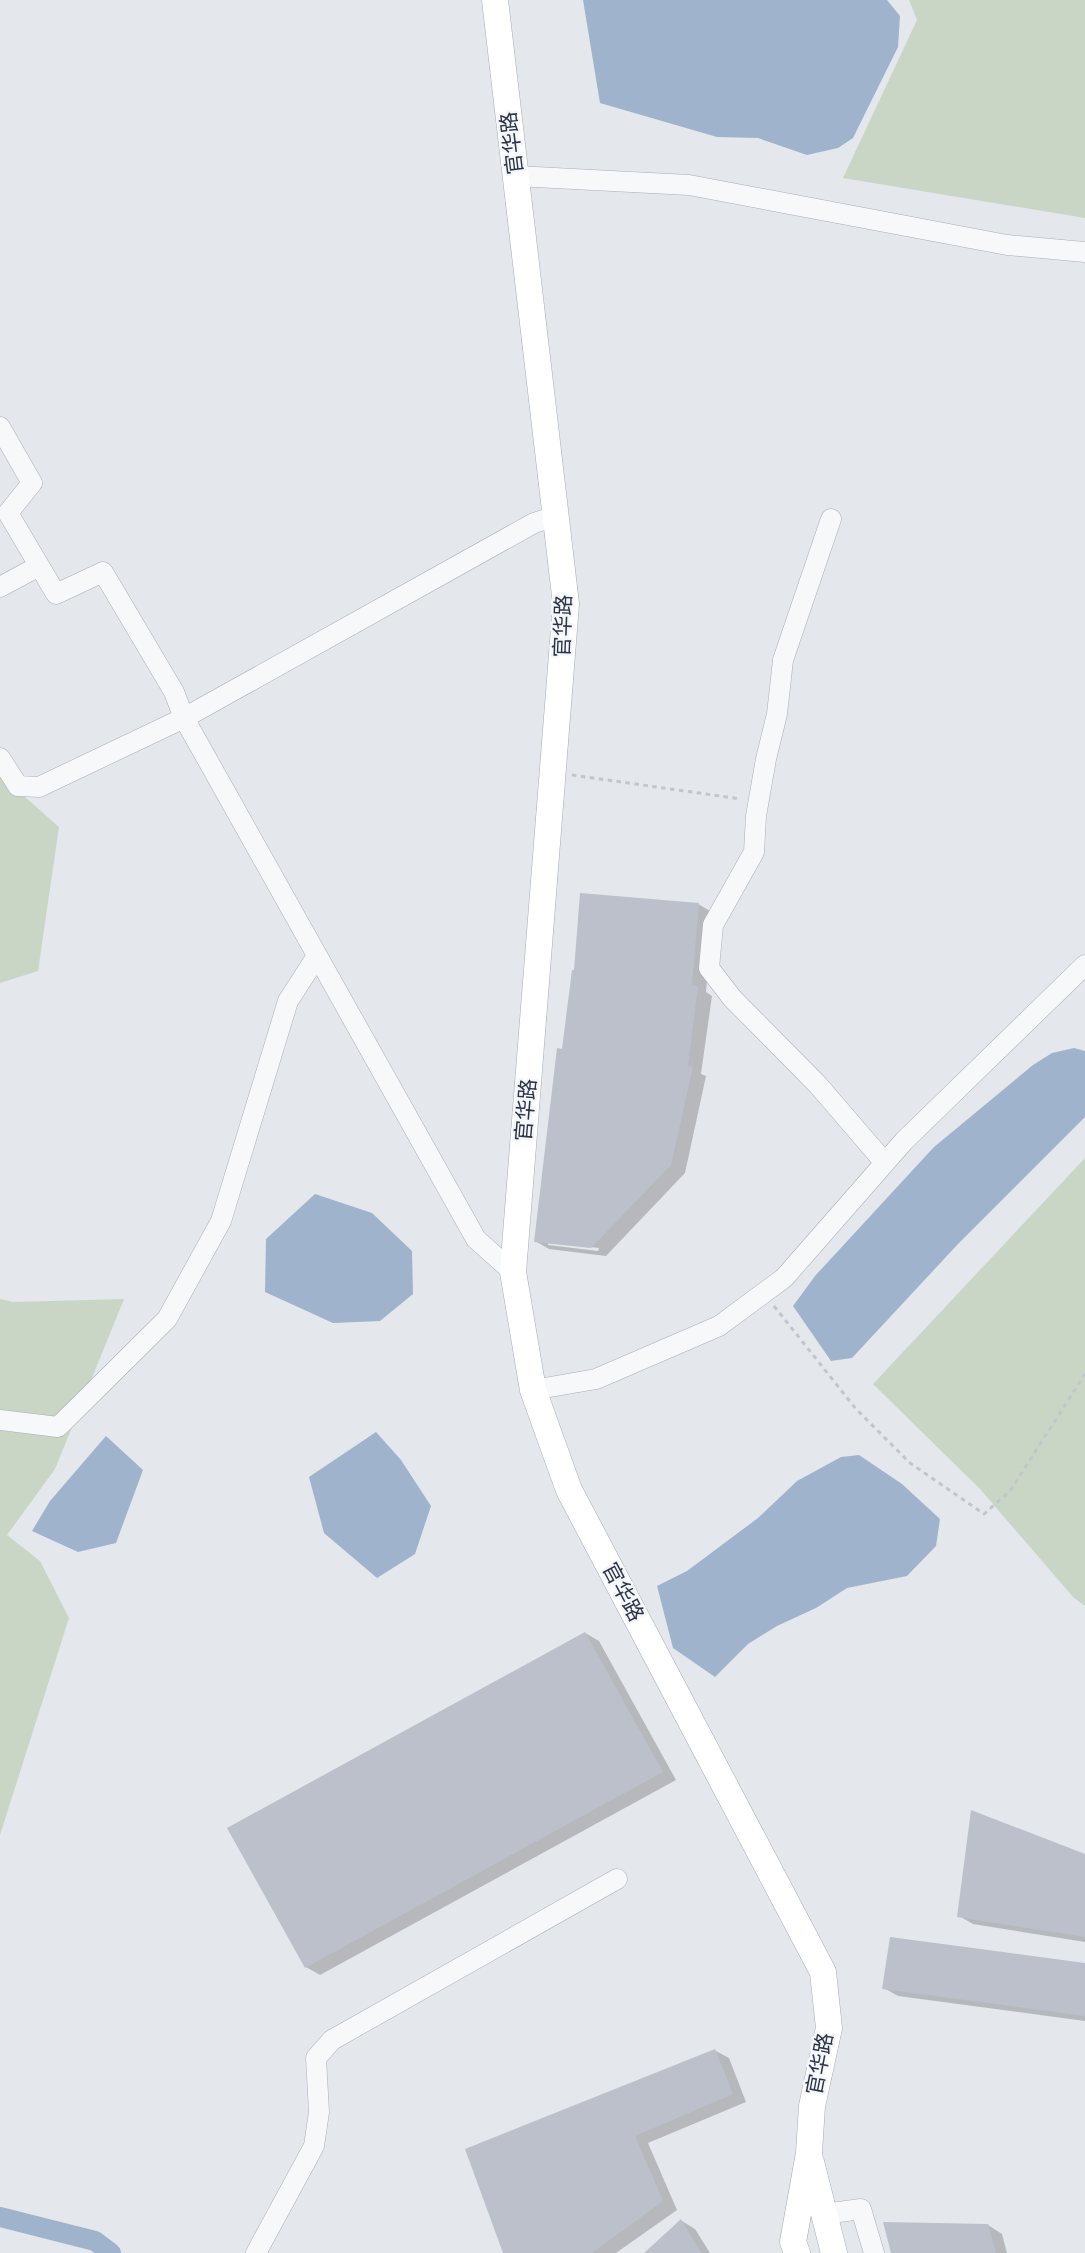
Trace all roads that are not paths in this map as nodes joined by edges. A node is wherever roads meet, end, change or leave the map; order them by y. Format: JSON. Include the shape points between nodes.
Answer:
{"nodes":[{"id":1,"x":495,"y":0,"type":"edge"},
{"id":2,"x":516,"y":176,"type":"junction"},
{"id":3,"x":1085,"y":252,"type":"edge"},
{"id":4,"x":0,"y":427,"type":"edge"},
{"id":5,"x":556,"y":516,"type":"junction"},
{"id":6,"x":831,"y":519,"type":"dead end"},
{"id":7,"x":39,"y":566,"type":"junction"},
{"id":8,"x":0,"y":587,"type":"edge"},
{"id":9,"x":184,"y":718,"type":"junction"},
{"id":10,"x":0,"y":758,"type":"edge"},
{"id":11,"x":317,"y":956,"type":"junction"},
{"id":12,"x":1085,"y":965,"type":"edge"},
{"id":13,"x":885,"y":1164,"type":"junction"},
{"id":14,"x":513,"y":1272,"type":"junction"},
{"id":15,"x":533,"y":1390,"type":"junction"},
{"id":16,"x":0,"y":1420,"type":"edge"},
{"id":17,"x":617,"y":1879,"type":"dead end"},
{"id":18,"x":809,"y":2153,"type":"junction"},
{"id":19,"x":824,"y":2214,"type":"junction"},
{"id":20,"x":256,"y":2253,"type":"edge"},
{"id":21,"x":796,"y":2253,"type":"edge"},
{"id":22,"x":834,"y":2253,"type":"edge"},
{"id":23,"x":874,"y":2253,"type":"edge"}],
"edges":[{"from":1,"to":2,"type":"main road","name":"官华路"},
{"from":2,"to":3,"type":"street","via":[[689,185],[1007,245]]},
{"from":2,"to":5,"type":"main road","name":"官华路"},
{"from":4,"to":7,"type":"street","via":[[32,483],[8,513]]},
{"from":5,"to":9,"type":"street","via":[[534,523]]},
{"from":5,"to":14,"type":"main road","name":"官华路","via":[[566,604]]},
{"from":6,"to":13,"type":"street","via":[[783,660],[754,852],[713,925],[709,968],[732,998],[818,1084]]},
{"from":7,"to":8,"type":"street"},
{"from":7,"to":9,"type":"street","via":[[56,594],[103,572],[174,692]]},
{"from":9,"to":10,"type":"street","via":[[39,787],[18,786]]},
{"from":9,"to":11,"type":"street"},
{"from":11,"to":14,"type":"street","via":[[476,1239]]},
{"from":11,"to":16,"type":"street","via":[[288,1001],[220,1221],[167,1319],[58,1427]]},
{"from":12,"to":13,"type":"street"},
{"from":13,"to":15,"type":"street","via":[[784,1278],[719,1326],[596,1379]]},
{"from":14,"to":15,"type":"main road","name":"官华路"},
{"from":15,"to":18,"type":"main road","name":"官华路","via":[[569,1490],[823,1972],[829,2028],[812,2106]]},
{"from":17,"to":20,"type":"street","via":[[332,2040],[316,2058],[319,2112],[314,2146]]},
{"from":18,"to":19,"type":"main road","name":"官华路"},
{"from":18,"to":21,"type":"main road","name":"官华路","via":[[794,2242]]},
{"from":19,"to":22,"type":"main road","name":"官华路"},
{"from":19,"to":23,"type":"street","via":[[861,2209]]}]}
